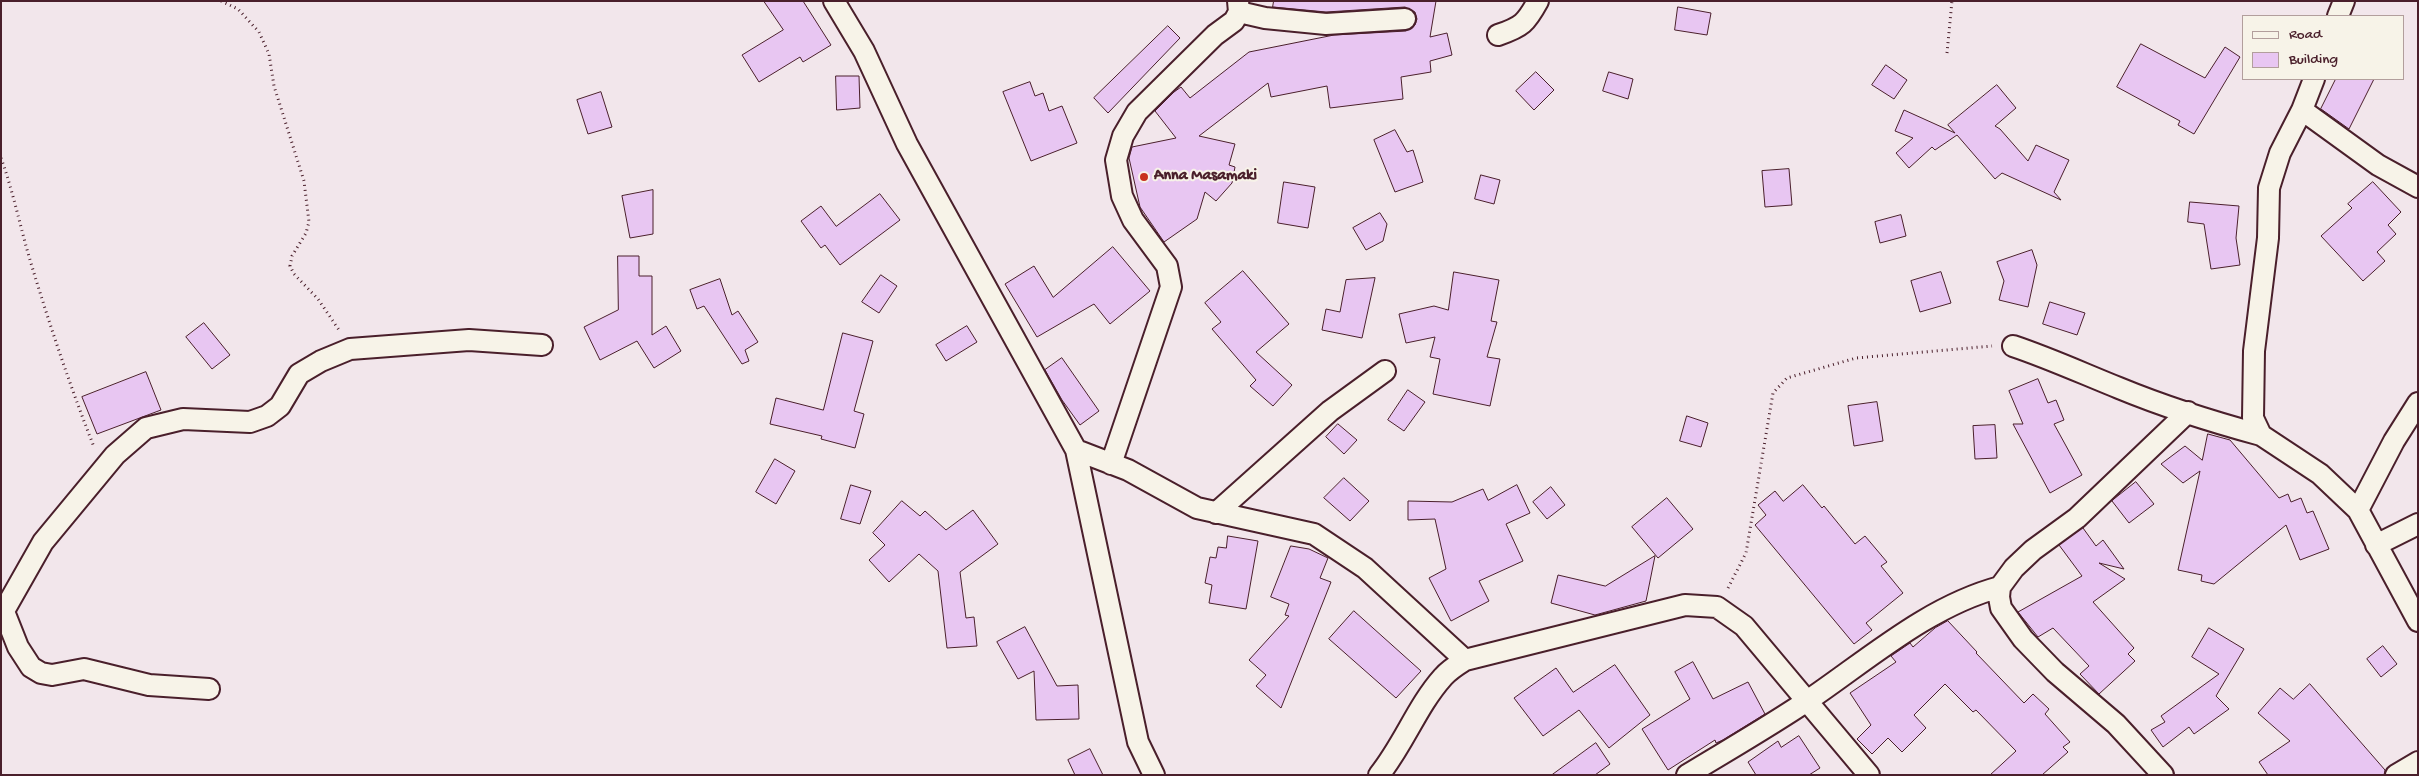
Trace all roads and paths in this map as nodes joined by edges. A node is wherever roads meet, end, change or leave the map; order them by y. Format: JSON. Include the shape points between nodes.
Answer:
{"nodes":[{"id":1,"x":221,"y":1,"type":"edge"},
{"id":2,"x":834,"y":1,"type":"edge"},
{"id":3,"x":1538,"y":1,"type":"edge"},
{"id":4,"x":1952,"y":1,"type":"edge"},
{"id":5,"x":2344,"y":1,"type":"edge"},
{"id":6,"x":1238,"y":6,"type":"edge"},
{"id":7,"x":2338,"y":15,"type":"edge"},
{"id":8,"x":1405,"y":19,"type":"dead end"},
{"id":9,"x":1498,"y":35,"type":"dead end"},
{"id":10,"x":1946,"y":53,"type":"dead end"},
{"id":11,"x":2314,"y":80,"type":"edge"},
{"id":12,"x":2302,"y":110,"type":"junction"},
{"id":13,"x":1,"y":158,"type":"edge"},
{"id":14,"x":2418,"y":187,"type":"edge"},
{"id":15,"x":542,"y":345,"type":"dead end"},
{"id":16,"x":2013,"y":346,"type":"joint"},
{"id":17,"x":350,"y":349,"type":"junction"},
{"id":18,"x":1385,"y":371,"type":"dead end"},
{"id":19,"x":2418,"y":403,"type":"edge"},
{"id":20,"x":2188,"y":412,"type":"junction"},
{"id":21,"x":2261,"y":435,"type":"junction"},
{"id":22,"x":1076,"y":450,"type":"junction"},
{"id":23,"x":1111,"y":464,"type":"junction"},
{"id":24,"x":102,"y":469,"type":"junction"},
{"id":25,"x":2358,"y":510,"type":"junction"},
{"id":26,"x":1216,"y":513,"type":"junction"},
{"id":27,"x":2418,"y":524,"type":"edge"},
{"id":28,"x":2376,"y":545,"type":"junction"},
{"id":29,"x":2000,"y":587,"type":"junction"},
{"id":30,"x":1717,"y":608,"type":"junction"},
{"id":31,"x":2,"y":610,"type":"edge"},
{"id":32,"x":2418,"y":621,"type":"edge"},
{"id":33,"x":1464,"y":660,"type":"junction"},
{"id":34,"x":209,"y":688,"type":"dead end"},
{"id":35,"x":1808,"y":700,"type":"junction"},
{"id":36,"x":2418,"y":762,"type":"edge"},
{"id":37,"x":1154,"y":775,"type":"edge"},
{"id":38,"x":1379,"y":775,"type":"edge"},
{"id":39,"x":1687,"y":775,"type":"edge"},
{"id":40,"x":1869,"y":775,"type":"edge"},
{"id":41,"x":2163,"y":775,"type":"edge"},
{"id":42,"x":2396,"y":775,"type":"edge"}],
"edges":[{"from":1,"to":17,"type":"path","via":[[238,9],[254,26],[269,54],[274,86],[304,182],[309,222],[290,266],[318,299]]},
{"from":2,"to":22,"type":"street","via":[[864,51],[907,144]]},
{"from":3,"to":9,"type":"street","via":[[1518,28]]},
{"from":4,"to":10,"type":"path"},
{"from":5,"to":7,"type":"street"},
{"from":6,"to":8,"type":"street","via":[[1265,18],[1326,24]]},
{"from":6,"to":23,"type":"street","via":[[1234,21],[1215,35],[1137,112],[1123,136],[1116,160],[1122,196],[1133,220],[1167,266],[1171,287]]},
{"from":11,"to":12,"type":"street"},
{"from":12,"to":14,"type":"street","via":[[2378,165]]},
{"from":12,"to":21,"type":"street","via":[[2280,153],[2269,188],[2268,238],[2251,395],[2253,418]]},
{"from":13,"to":24,"type":"path","via":[[70,387]]},
{"from":15,"to":17,"type":"street","via":[[469,340]]},
{"from":16,"to":20,"type":"street"},
{"from":16,"to":30,"type":"path","via":[[1856,358],[1787,378],[1773,393],[1769,409],[1746,554]]},
{"from":17,"to":24,"type":"street","via":[[300,374],[280,406],[267,416],[250,422],[183,419],[146,428]]},
{"from":18,"to":26,"type":"street","via":[[1330,411]]},
{"from":19,"to":25,"type":"street"},
{"from":20,"to":21,"type":"street"},
{"from":20,"to":29,"type":"street","via":[[2076,518],[2033,550]]},
{"from":21,"to":25,"type":"street","via":[[2320,474]]},
{"from":22,"to":23,"type":"street"},
{"from":22,"to":37,"type":"street","via":[[1138,742]]},
{"from":23,"to":26,"type":"street","via":[[1197,508]]},
{"from":24,"to":31,"type":"street","via":[[43,542]]},
{"from":25,"to":28,"type":"street"},
{"from":26,"to":33,"type":"street","via":[[1314,534],[1365,568]]},
{"from":27,"to":28,"type":"street"},
{"from":28,"to":32,"type":"street"},
{"from":29,"to":35,"type":"street","via":[[1971,595],[1952,605]]},
{"from":29,"to":41,"type":"street","via":[[2001,608],[2023,639],[2055,672],[2116,724]]},
{"from":30,"to":33,"type":"street","via":[[1685,605]]},
{"from":30,"to":35,"type":"street","via":[[1744,626]]},
{"from":31,"to":34,"type":"street","via":[[31,668],[41,673],[52,675],[84,670],[149,685]]},
{"from":33,"to":38,"type":"street","via":[[1430,691],[1393,758]]},
{"from":35,"to":39,"type":"street"},
{"from":35,"to":40,"type":"street"},
{"from":36,"to":42,"type":"street"}]}
